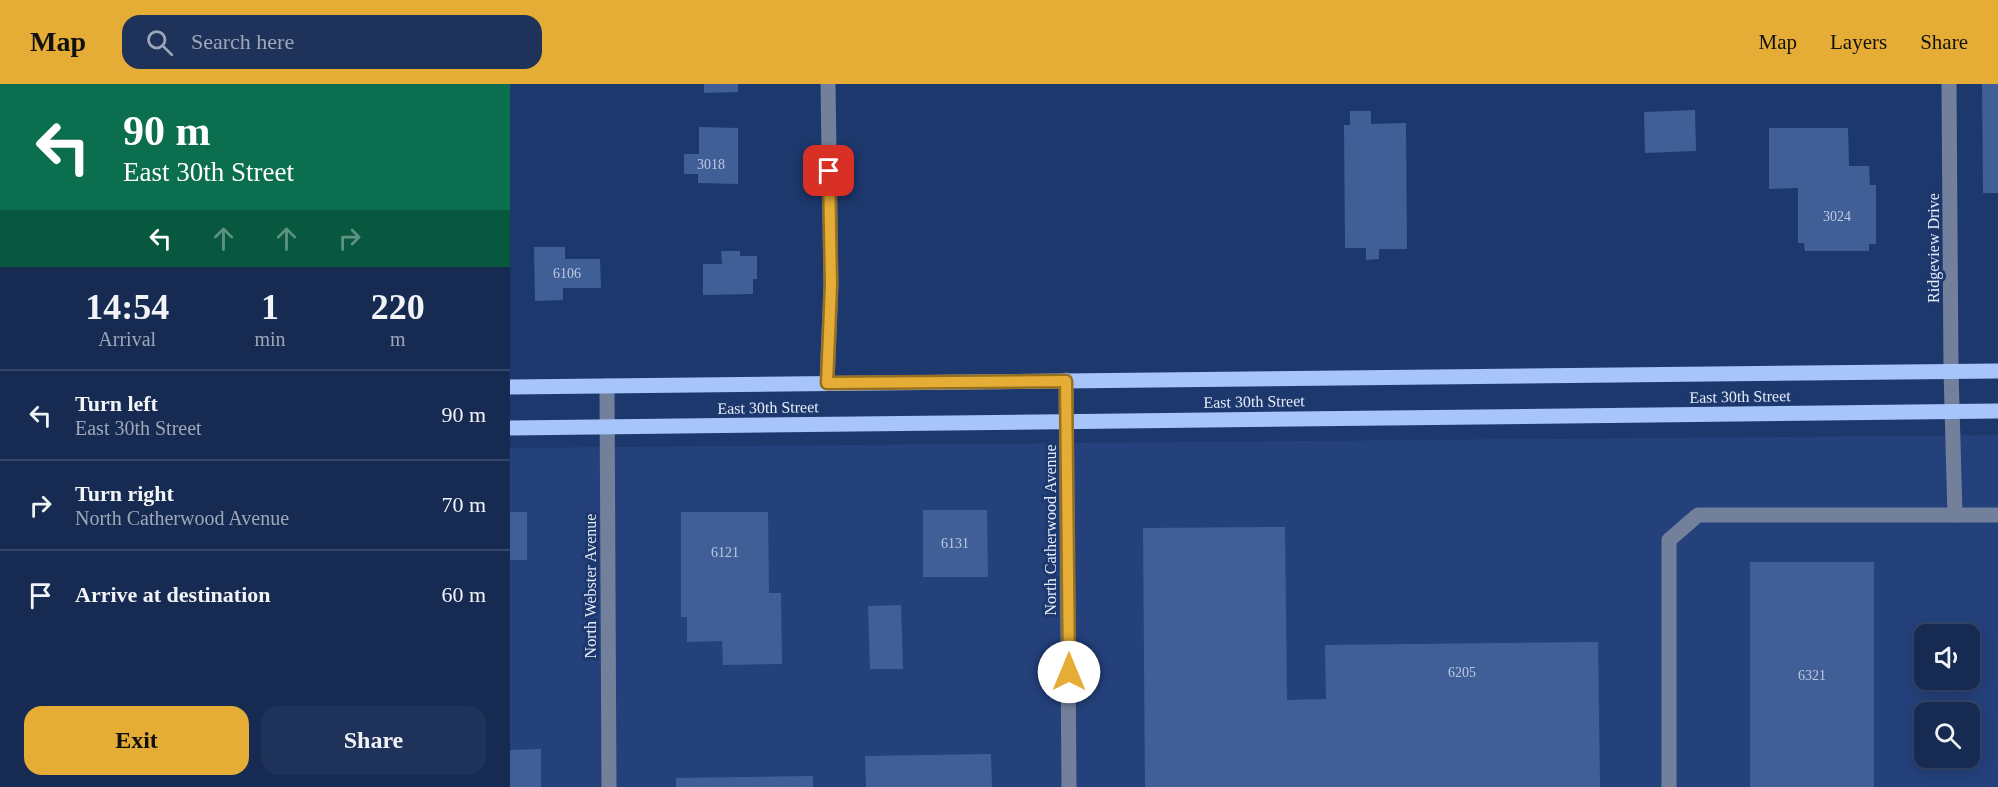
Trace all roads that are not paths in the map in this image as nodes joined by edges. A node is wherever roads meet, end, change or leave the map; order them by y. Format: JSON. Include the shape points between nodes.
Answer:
{"nodes":[{"id":1,"x":828,"y":84,"type":"edge"},
{"id":2,"x":1949,"y":84,"type":"edge"},
{"id":3,"x":1998,"y":370,"type":"edge"},
{"id":4,"x":1951,"y":371,"type":"junction"},
{"id":5,"x":1066,"y":381,"type":"junction"},
{"id":6,"x":827,"y":383,"type":"junction"},
{"id":7,"x":607,"y":386,"type":"junction"},
{"id":8,"x":510,"y":387,"type":"edge"},
{"id":9,"x":1998,"y":411,"type":"edge"},
{"id":10,"x":1952,"y":412,"type":"junction"},
{"id":11,"x":1068,"y":421,"type":"junction"},
{"id":12,"x":608,"y":427,"type":"junction"},
{"id":13,"x":510,"y":428,"type":"edge"},
{"id":14,"x":1955,"y":515,"type":"junction"},
{"id":15,"x":1998,"y":515,"type":"edge"},
{"id":16,"x":609,"y":787,"type":"edge"},
{"id":17,"x":1069,"y":787,"type":"edge"},
{"id":18,"x":1669,"y":787,"type":"edge"}],
"edges":[{"from":1,"to":6,"type":"street","via":[[831,285]]},
{"from":2,"to":4,"type":"street","name":"Ridgeview Drive"},
{"from":3,"to":4,"type":"main road","name":"East 30th Street"},
{"from":4,"to":5,"type":"main road","name":"East 30th Street"},
{"from":4,"to":10,"type":"street","name":"Ridgeview Drive"},
{"from":5,"to":6,"type":"main road","name":"East 30th Street"},
{"from":5,"to":11,"type":"street","name":"North Catherwood Avenue"},
{"from":6,"to":7,"type":"main road","name":"East 30th Street"},
{"from":7,"to":8,"type":"main road","name":"East 30th Street"},
{"from":7,"to":12,"type":"street","name":"North Webster Avenue"},
{"from":9,"to":10,"type":"main road","name":"East 30th Street"},
{"from":10,"to":11,"type":"main road","name":"East 30th Street"},
{"from":10,"to":14,"type":"street","name":"Ridgeview Drive"},
{"from":11,"to":12,"type":"main road","name":"East 30th Street"},
{"from":11,"to":17,"type":"street","name":"North Catherwood Avenue"},
{"from":12,"to":13,"type":"main road","name":"East 30th Street"},
{"from":12,"to":16,"type":"street","name":"North Webster Avenue"},
{"from":14,"to":15,"type":"street"},
{"from":14,"to":18,"type":"street","via":[[1698,516],[1669,540]]}]}
